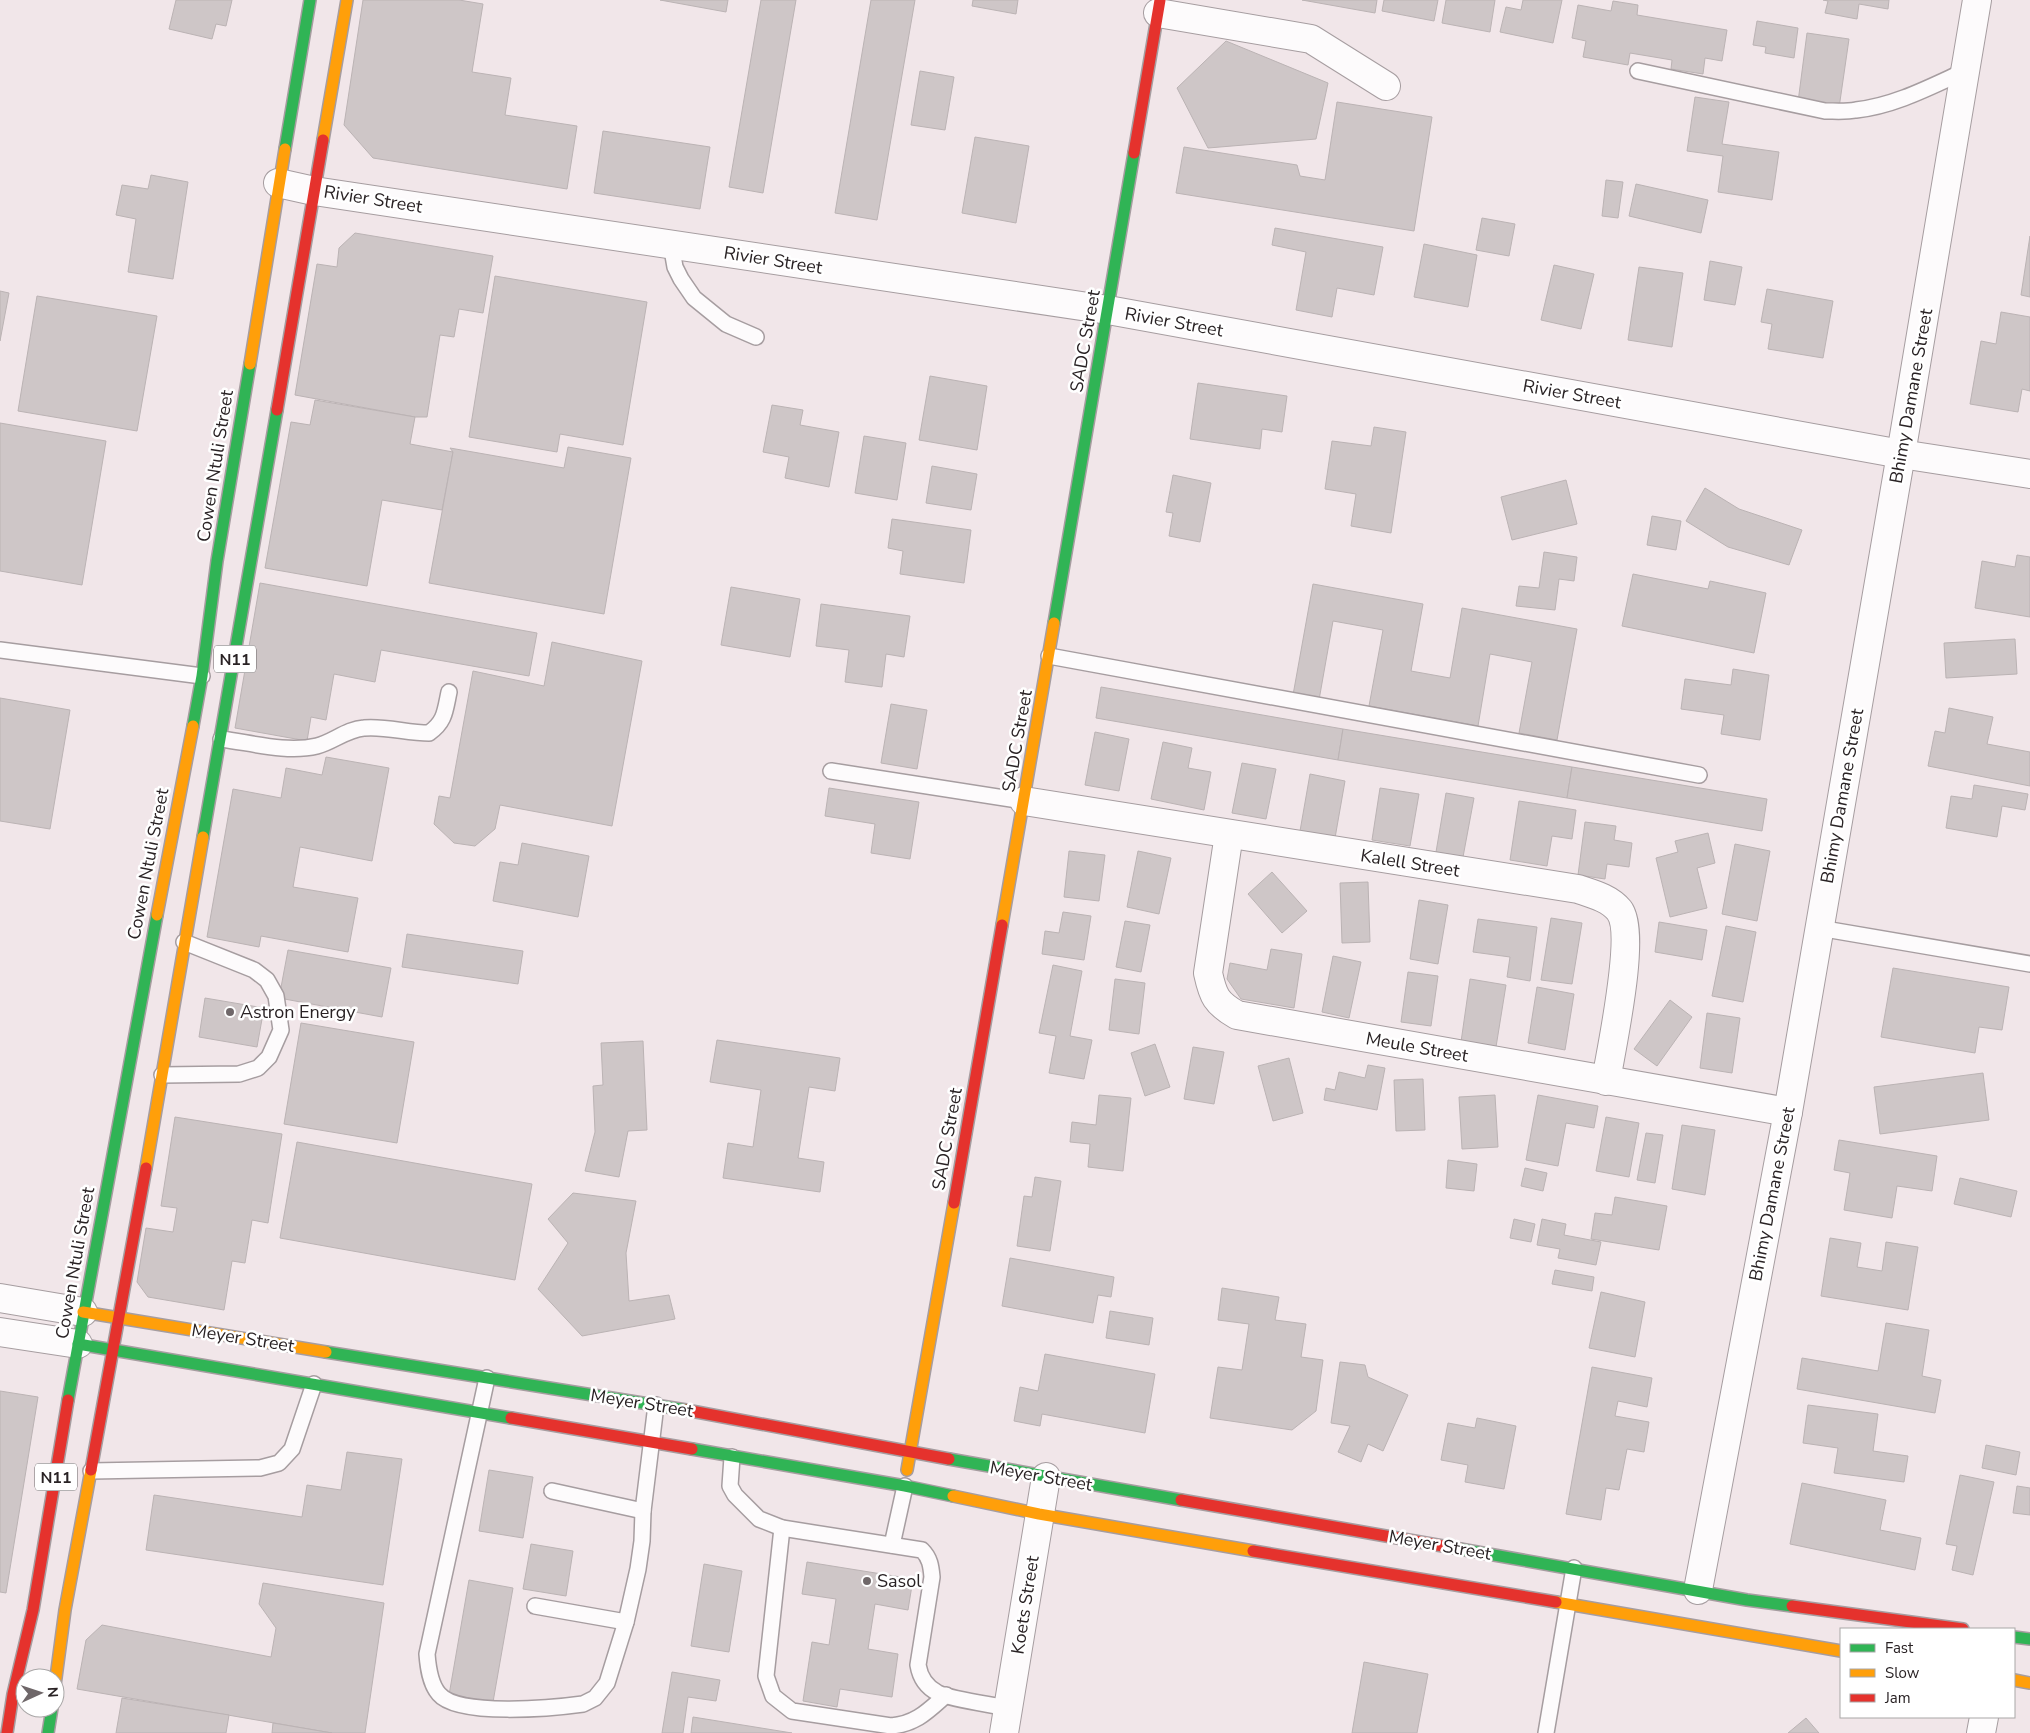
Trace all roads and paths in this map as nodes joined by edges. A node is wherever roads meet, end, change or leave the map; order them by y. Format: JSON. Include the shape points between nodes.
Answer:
{"nodes":[{"id":1,"x":310,"y":0,"type":"edge"},
{"id":2,"x":347,"y":0,"type":"edge"},
{"id":3,"x":1977,"y":0,"type":"edge"},
{"id":4,"x":1159,"y":7,"type":"edge"},
{"id":5,"x":1638,"y":71,"type":"dead end"},
{"id":6,"x":1965,"y":71,"type":"junction"},
{"id":7,"x":1386,"y":86,"type":"dead end"},
{"id":8,"x":278,"y":183,"type":"junction"},
{"id":9,"x":314,"y":190,"type":"junction"},
{"id":10,"x":671,"y":244,"type":"junction"},
{"id":11,"x":1108,"y":310,"type":"junction"},
{"id":12,"x":756,"y":336,"type":"dead end"},
{"id":13,"x":1902,"y":454,"type":"junction"},
{"id":14,"x":2030,"y":474,"type":"edge"},
{"id":15,"x":0,"y":650,"type":"edge"},
{"id":16,"x":1049,"y":656,"type":"junction"},
{"id":17,"x":202,"y":676,"type":"junction"},
{"id":18,"x":449,"y":692,"type":"dead end"},
{"id":19,"x":221,"y":739,"type":"junction"},
{"id":20,"x":831,"y":771,"type":"dead end"},
{"id":21,"x":1699,"y":776,"type":"dead end"},
{"id":22,"x":1024,"y":801,"type":"junction"},
{"id":23,"x":1229,"y":834,"type":"junction"},
{"id":24,"x":1819,"y":928,"type":"junction"},
{"id":25,"x":184,"y":942,"type":"junction"},
{"id":26,"x":2030,"y":964,"type":"edge"},
{"id":27,"x":162,"y":1075,"type":"junction"},
{"id":28,"x":1606,"y":1081,"type":"junction"},
{"id":29,"x":1788,"y":1112,"type":"junction"},
{"id":30,"x":0,"y":1298,"type":"edge"},
{"id":31,"x":83,"y":1312,"type":"junction"},
{"id":32,"x":119,"y":1318,"type":"junction"},
{"id":33,"x":0,"y":1332,"type":"edge"},
{"id":34,"x":78,"y":1344,"type":"junction"},
{"id":35,"x":114,"y":1350,"type":"junction"},
{"id":36,"x":487,"y":1378,"type":"junction"},
{"id":37,"x":314,"y":1384,"type":"junction"},
{"id":38,"x":656,"y":1405,"type":"junction"},
{"id":39,"x":478,"y":1413,"type":"junction"},
{"id":40,"x":652,"y":1444,"type":"junction"},
{"id":41,"x":910,"y":1452,"type":"junction"},
{"id":42,"x":732,"y":1457,"type":"junction"},
{"id":43,"x":91,"y":1471,"type":"junction"},
{"id":44,"x":1046,"y":1478,"type":"junction"},
{"id":45,"x":905,"y":1486,"type":"junction"},
{"id":46,"x":552,"y":1491,"type":"dead end"},
{"id":47,"x":642,"y":1511,"type":"junction"},
{"id":48,"x":1039,"y":1514,"type":"junction"},
{"id":49,"x":782,"y":1528,"type":"junction"},
{"id":50,"x":892,"y":1545,"type":"junction"},
{"id":51,"x":1574,"y":1568,"type":"junction"},
{"id":52,"x":1698,"y":1590,"type":"junction"},
{"id":53,"x":1567,"y":1604,"type":"junction"},
{"id":54,"x":535,"y":1606,"type":"dead end"},
{"id":55,"x":626,"y":1622,"type":"junction"},
{"id":56,"x":1956,"y":1628,"type":"edge"},
{"id":57,"x":2015,"y":1637,"type":"edge"},
{"id":58,"x":2030,"y":1640,"type":"edge"},
{"id":59,"x":1840,"y":1651,"type":"edge"},
{"id":60,"x":57,"y":1668,"type":"edge"},
{"id":61,"x":2015,"y":1680,"type":"edge"},
{"id":62,"x":2030,"y":1683,"type":"edge"},
{"id":63,"x":946,"y":1695,"type":"junction"},
{"id":64,"x":50,"y":1718,"type":"edge"},
{"id":65,"x":1984,"y":1718,"type":"edge"},
{"id":66,"x":1006,"y":1720,"type":"edge"},
{"id":67,"x":7,"y":1733,"type":"edge"},
{"id":68,"x":48,"y":1733,"type":"edge"},
{"id":69,"x":1546,"y":1733,"type":"edge"},
{"id":70,"x":1981,"y":1733,"type":"edge"}],
"edges":[{"from":1,"to":8,"type":"main road","name":"Cowen Ntuli Street","number":"N11"},
{"from":2,"to":9,"type":"main road","number":"N11"},
{"from":3,"to":6,"type":"street","name":"Bhimy Damane Street"},
{"from":4,"to":7,"type":"street","via":[[1311,39]]},
{"from":4,"to":11,"type":"main road","name":"SADC Street"},
{"from":5,"to":6,"type":"lane","via":[[1825,111],[1879,105]]},
{"from":6,"to":13,"type":"street","name":"Bhimy Damane Street"},
{"from":8,"to":9,"type":"street","name":"Rivier Street"},
{"from":8,"to":17,"type":"main road","name":"Cowen Ntuli Street","number":"N11"},
{"from":9,"to":10,"type":"street","name":"Rivier Street"},
{"from":9,"to":19,"type":"main road","number":"N11"},
{"from":10,"to":11,"type":"street","name":"Rivier Street"},
{"from":10,"to":12,"type":"lane","via":[[675,267],[694,298],[726,324]]},
{"from":11,"to":13,"type":"street","name":"Rivier Street"},
{"from":11,"to":16,"type":"main road","name":"SADC Street"},
{"from":13,"to":14,"type":"street","name":"Rivier Street"},
{"from":13,"to":24,"type":"street","name":"Bhimy Damane Street"},
{"from":15,"to":17,"type":"lane"},
{"from":16,"to":21,"type":"lane"},
{"from":16,"to":22,"type":"main road","name":"SADC Street"},
{"from":17,"to":31,"type":"main road","name":"Cowen Ntuli Street","number":"N11"},
{"from":18,"to":19,"type":"lane","via":[[442,721],[429,734],[383,727],[361,728],[318,746],[298,748]]},
{"from":19,"to":25,"type":"main road","number":"N11"},
{"from":20,"to":22,"type":"lane"},
{"from":22,"to":23,"type":"street","name":"Kalell Street"},
{"from":22,"to":41,"type":"main road","name":"SADC Street"},
{"from":23,"to":28,"type":"street","name":"Meule Street","via":[[1208,973],[1212,991],[1222,1007],[1237,1015]]},
{"from":23,"to":28,"type":"street","name":"Kalell Street","via":[[1578,889],[1603,898],[1620,911],[1626,929],[1626,953]]},
{"from":24,"to":26,"type":"lane"},
{"from":24,"to":29,"type":"street","name":"Bhimy Damane Street"},
{"from":25,"to":27,"type":"main road","number":"N11"},
{"from":25,"to":27,"type":"lane","via":[[254,970],[267,980],[276,996],[281,1030],[269,1057],[258,1068],[239,1074]]},
{"from":27,"to":32,"type":"main road","number":"N11"},
{"from":28,"to":29,"type":"street","name":"Meule Street"},
{"from":29,"to":52,"type":"street","name":"Bhimy Damane Street"},
{"from":30,"to":31,"type":"street"},
{"from":31,"to":32,"type":"main road","name":"Meyer Street"},
{"from":31,"to":34,"type":"main road","name":"Cowen Ntuli Street","number":"N11"},
{"from":32,"to":35,"type":"main road","number":"N11"},
{"from":32,"to":36,"type":"main road","name":"Meyer Street"},
{"from":33,"to":34,"type":"street"},
{"from":34,"to":35,"type":"main road"},
{"from":34,"to":67,"type":"main road","name":"Cowen Ntuli Street","number":"N11","via":[[33,1610]]},
{"from":35,"to":37,"type":"main road"},
{"from":35,"to":43,"type":"main road","number":"N11"},
{"from":36,"to":38,"type":"main road","name":"Meyer Street"},
{"from":36,"to":39,"type":"lane"},
{"from":37,"to":39,"type":"main road"},
{"from":37,"to":43,"type":"lane","via":[[292,1449],[279,1463],[260,1468]]},
{"from":38,"to":40,"type":"lane"},
{"from":38,"to":41,"type":"main road","name":"Meyer Street"},
{"from":39,"to":40,"type":"main road"},
{"from":39,"to":55,"type":"lane","via":[[428,1654],[428,1668],[439,1694],[450,1703],[474,1708],[583,1704],[595,1698],[607,1683]]},
{"from":40,"to":42,"type":"main road"},
{"from":40,"to":47,"type":"lane"},
{"from":41,"to":44,"type":"main road","name":"Meyer Street"},
{"from":41,"to":45,"type":"main road","name":"SADC Street"},
{"from":42,"to":45,"type":"main road"},
{"from":42,"to":49,"type":"lane","via":[[730,1486],[735,1495],[759,1519]]},
{"from":43,"to":60,"type":"main road","number":"N11"},
{"from":44,"to":48,"type":"street","name":"Koets Street"},
{"from":44,"to":51,"type":"main road","name":"Meyer Street"},
{"from":45,"to":48,"type":"main road"},
{"from":45,"to":50,"type":"lane"},
{"from":46,"to":47,"type":"lane"},
{"from":47,"to":55,"type":"lane","via":[[638,1569]]},
{"from":48,"to":53,"type":"main road"},
{"from":48,"to":66,"type":"street","name":"Koets Street"},
{"from":49,"to":50,"type":"lane"},
{"from":49,"to":63,"type":"lane","via":[[766,1676],[772,1696],[792,1711],[892,1726],[920,1718]]},
{"from":50,"to":63,"type":"lane","via":[[922,1550],[931,1565],[932,1577],[918,1665],[924,1682]]},
{"from":51,"to":52,"type":"main road","name":"Meyer Street"},
{"from":51,"to":53,"type":"lane"},
{"from":52,"to":56,"type":"main road","name":"Meyer Street","via":[[1747,1600]]},
{"from":53,"to":59,"type":"main road"},
{"from":53,"to":69,"type":"lane"},
{"from":54,"to":55,"type":"lane"},
{"from":57,"to":58,"type":"main road"},
{"from":61,"to":62,"type":"main road"},
{"from":63,"to":66,"type":"lane"},
{"from":64,"to":68,"type":"main road"},
{"from":65,"to":70,"type":"street"}]}
